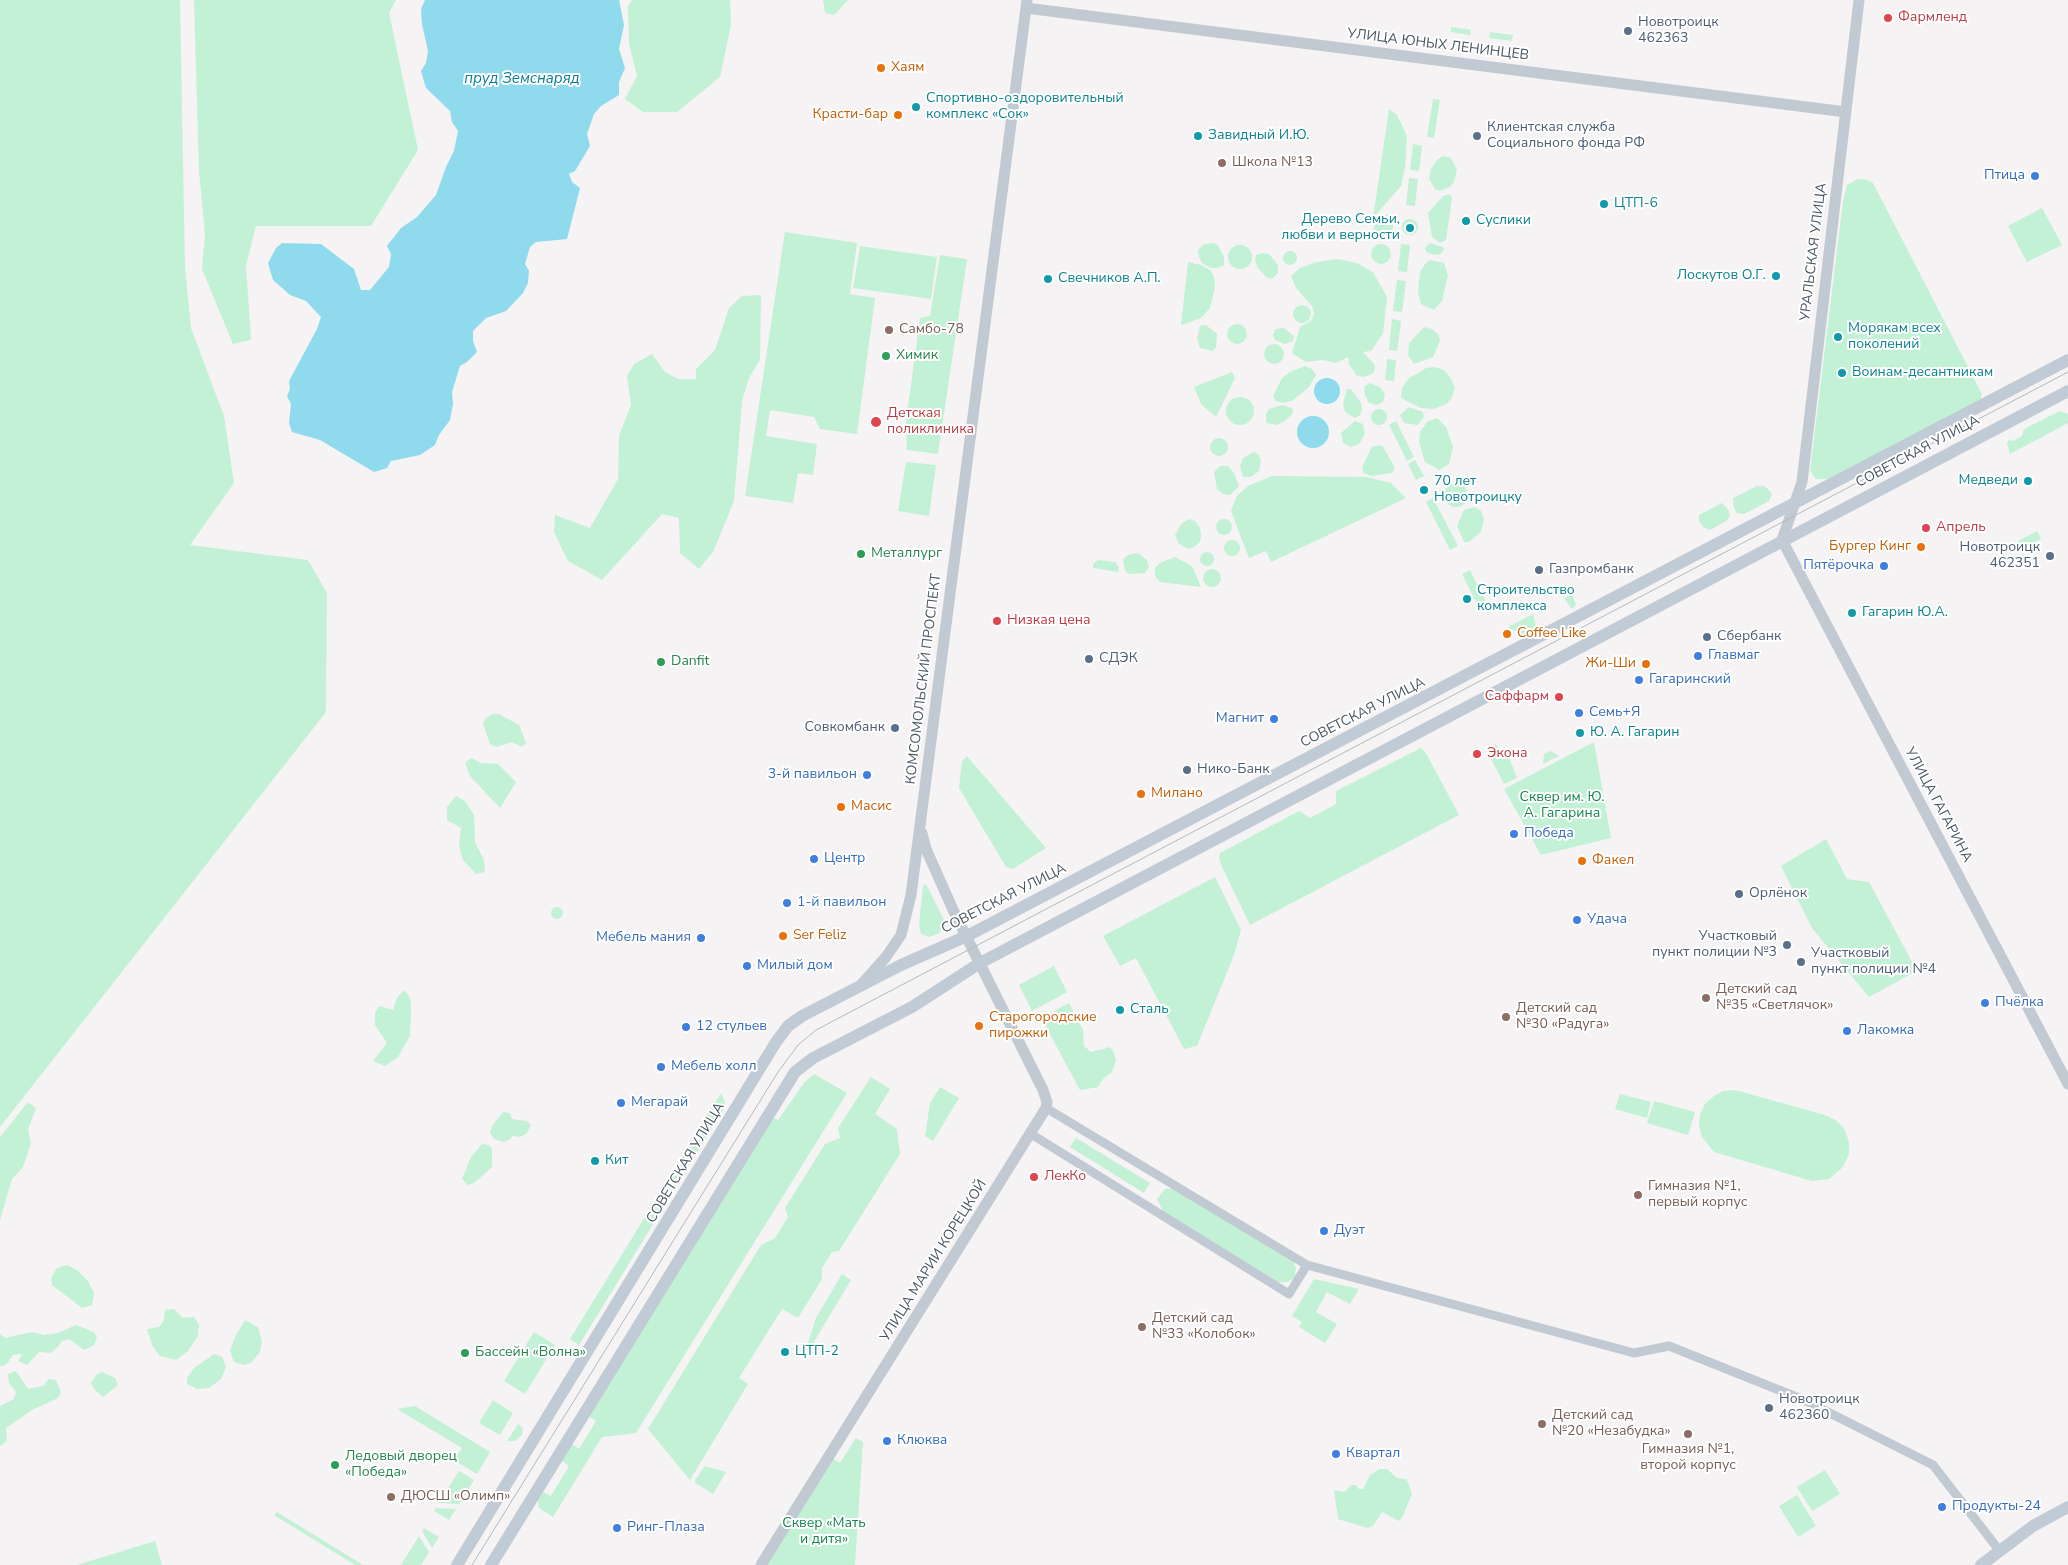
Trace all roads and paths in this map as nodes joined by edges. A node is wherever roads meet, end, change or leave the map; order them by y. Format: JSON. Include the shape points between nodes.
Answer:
{"nodes":[{"id":1,"x":1859,"y":0,"type":"edge"},
{"id":2,"x":1026,"y":4,"type":"edge"},
{"id":3,"x":1846,"y":112,"type":"junction"},
{"id":4,"x":2068,"y":360,"type":"edge"},
{"id":5,"x":2068,"y":391,"type":"edge"},
{"id":6,"x":1794,"y":506,"type":"junction"},
{"id":7,"x":1782,"y":540,"type":"junction"},
{"id":8,"x":920,"y":827,"type":"junction"},
{"id":9,"x":967,"y":936,"type":"junction"},
{"id":10,"x":980,"y":963,"type":"junction"},
{"id":11,"x":860,"y":986,"type":"junction"},
{"id":12,"x":2068,"y":1084,"type":"edge"},
{"id":13,"x":1046,"y":1108,"type":"junction"},
{"id":14,"x":1031,"y":1134,"type":"junction"},
{"id":15,"x":1307,"y":1264,"type":"junction"},
{"id":16,"x":2068,"y":1507,"type":"edge"},
{"id":17,"x":1999,"y":1550,"type":"junction"},
{"id":18,"x":457,"y":1565,"type":"edge"},
{"id":19,"x":491,"y":1565,"type":"edge"},
{"id":20,"x":761,"y":1565,"type":"edge"},
{"id":21,"x":1981,"y":1565,"type":"edge"}],
"edges":[{"from":1,"to":3,"type":"street","name":"УРАЛЬСКАЯ УЛИЦА"},
{"from":2,"to":3,"type":"street","name":"УЛИЦА ЮНЫХ ЛЕНИНЦЕВ"},
{"from":2,"to":8,"type":"street","name":"КОМСОМОЛЬСКИЙ ПРОСПЕКТ"},
{"from":3,"to":6,"type":"street","name":"УРАЛЬСКАЯ УЛИЦА","via":[[1802,482]]},
{"from":4,"to":6,"type":"main road","name":"СОВЕТСКАЯ УЛИЦА"},
{"from":5,"to":7,"type":"main road","name":"СОВЕТСКАЯ УЛИЦА"},
{"from":6,"to":7,"type":"street"},
{"from":6,"to":9,"type":"main road","name":"СОВЕТСКАЯ УЛИЦА"},
{"from":7,"to":10,"type":"main road","name":"СОВЕТСКАЯ УЛИЦА"},
{"from":7,"to":12,"type":"street","name":"УЛИЦА ГАГАРИНА"},
{"from":8,"to":9,"type":"street","name":"КОМСОМОЛЬСКИЙ ПРОСПЕКТ","via":[[926,849]]},
{"from":8,"to":11,"type":"street","name":"КОМСОМОЛЬСКИЙ ПРОСПЕКТ","via":[[911,895],[901,934],[886,958]]},
{"from":9,"to":10,"type":"street","name":"КОМСОМОЛЬСКИЙ ПРОСПЕКТ"},
{"from":9,"to":11,"type":"main road","name":"СОВЕТСКАЯ УЛИЦА"},
{"from":10,"to":13,"type":"street","via":[[1043,1090]]},
{"from":10,"to":19,"type":"main road","name":"СОВЕТСКАЯ УЛИЦА","via":[[912,1007],[812,1058],[795,1072]]},
{"from":11,"to":18,"type":"main road","name":"СОВЕТСКАЯ УЛИЦА","via":[[802,1016],[788,1026],[776,1042]]},
{"from":13,"to":14,"type":"street","name":"УЛИЦА МАРИИ КОРЕЦКОЙ"},
{"from":13,"to":15,"type":"street"},
{"from":14,"to":15,"type":"street","via":[[1289,1294]]},
{"from":14,"to":20,"type":"street","name":"УЛИЦА МАРИИ КОРЕЦКОЙ"},
{"from":15,"to":17,"type":"street","via":[[1634,1353],[1669,1346],[1727,1368],[1804,1400],[1933,1465]]},
{"from":16,"to":17,"type":"main road"},
{"from":17,"to":21,"type":"main road"}]}
